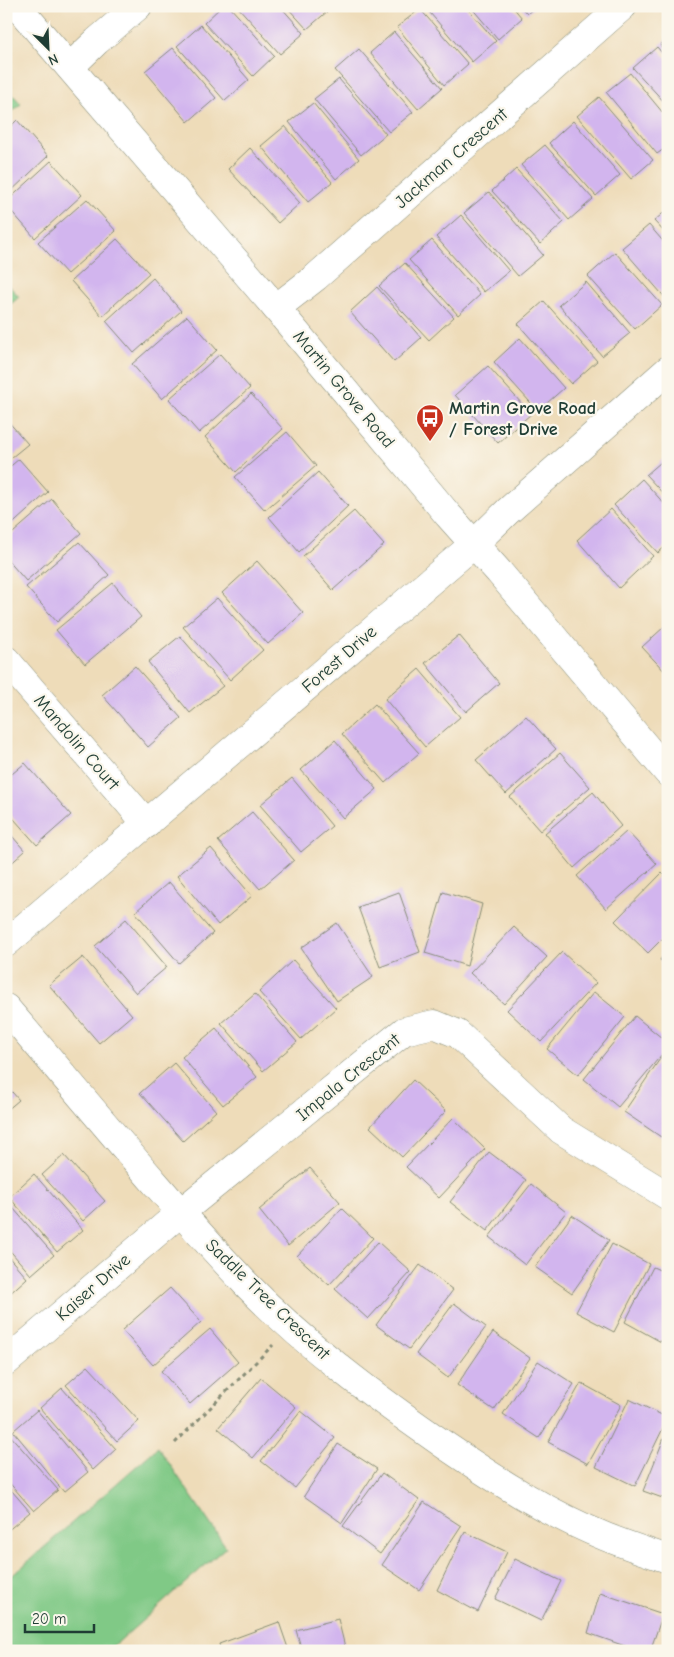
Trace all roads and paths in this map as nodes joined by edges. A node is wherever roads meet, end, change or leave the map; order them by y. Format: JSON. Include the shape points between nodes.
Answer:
{"nodes":[{"id":1,"x":18,"y":6,"type":"edge"},
{"id":2,"x":138,"y":6,"type":"edge"},
{"id":3,"x":624,"y":6,"type":"edge"},
{"id":4,"x":70,"y":67,"type":"junction"},
{"id":5,"x":276,"y":308,"type":"junction"},
{"id":6,"x":668,"y":370,"type":"edge"},
{"id":7,"x":474,"y":544,"type":"junction"},
{"id":8,"x":6,"y":660,"type":"edge"},
{"id":9,"x":668,"y":773,"type":"edge"},
{"id":10,"x":147,"y":824,"type":"junction"},
{"id":11,"x":6,"y":943,"type":"edge"},
{"id":12,"x":6,"y":1008,"type":"edge"},
{"id":13,"x":668,"y":1196,"type":"edge"},
{"id":14,"x":181,"y":1212,"type":"junction"},
{"id":15,"x":292,"y":1327,"type":"junction"},
{"id":16,"x":6,"y":1362,"type":"edge"},
{"id":17,"x":174,"y":1443,"type":"dead end"},
{"id":18,"x":668,"y":1559,"type":"edge"}],
"edges":[{"from":1,"to":4,"type":"street","name":"Martin Grove Road"},
{"from":2,"to":4,"type":"street"},
{"from":3,"to":5,"type":"street","name":"Jackman Crescent","via":[[316,277]]},
{"from":4,"to":5,"type":"street","name":"Martin Grove Road"},
{"from":5,"to":7,"type":"street","name":"Martin Grove Road"},
{"from":6,"to":7,"type":"street","name":"Forest Drive"},
{"from":7,"to":9,"type":"street","name":"Martin Grove Road"},
{"from":7,"to":10,"type":"street","name":"Forest Drive"},
{"from":8,"to":10,"type":"street","name":"Mandolin Court"},
{"from":10,"to":11,"type":"street","name":"Forest Drive"},
{"from":12,"to":14,"type":"street","name":"Saddle Tree Crescent"},
{"from":13,"to":14,"type":"street","name":"Impala Crescent","via":[[562,1130],[458,1034],[434,1024],[404,1031]]},
{"from":14,"to":15,"type":"street","name":"Saddle Tree Crescent","via":[[246,1283]]},
{"from":14,"to":16,"type":"street","name":"Kaiser Drive"},
{"from":15,"to":17,"type":"path"},
{"from":15,"to":18,"type":"street","name":"Saddle Tree Crescent","via":[[369,1391],[491,1476],[604,1536]]}]}
